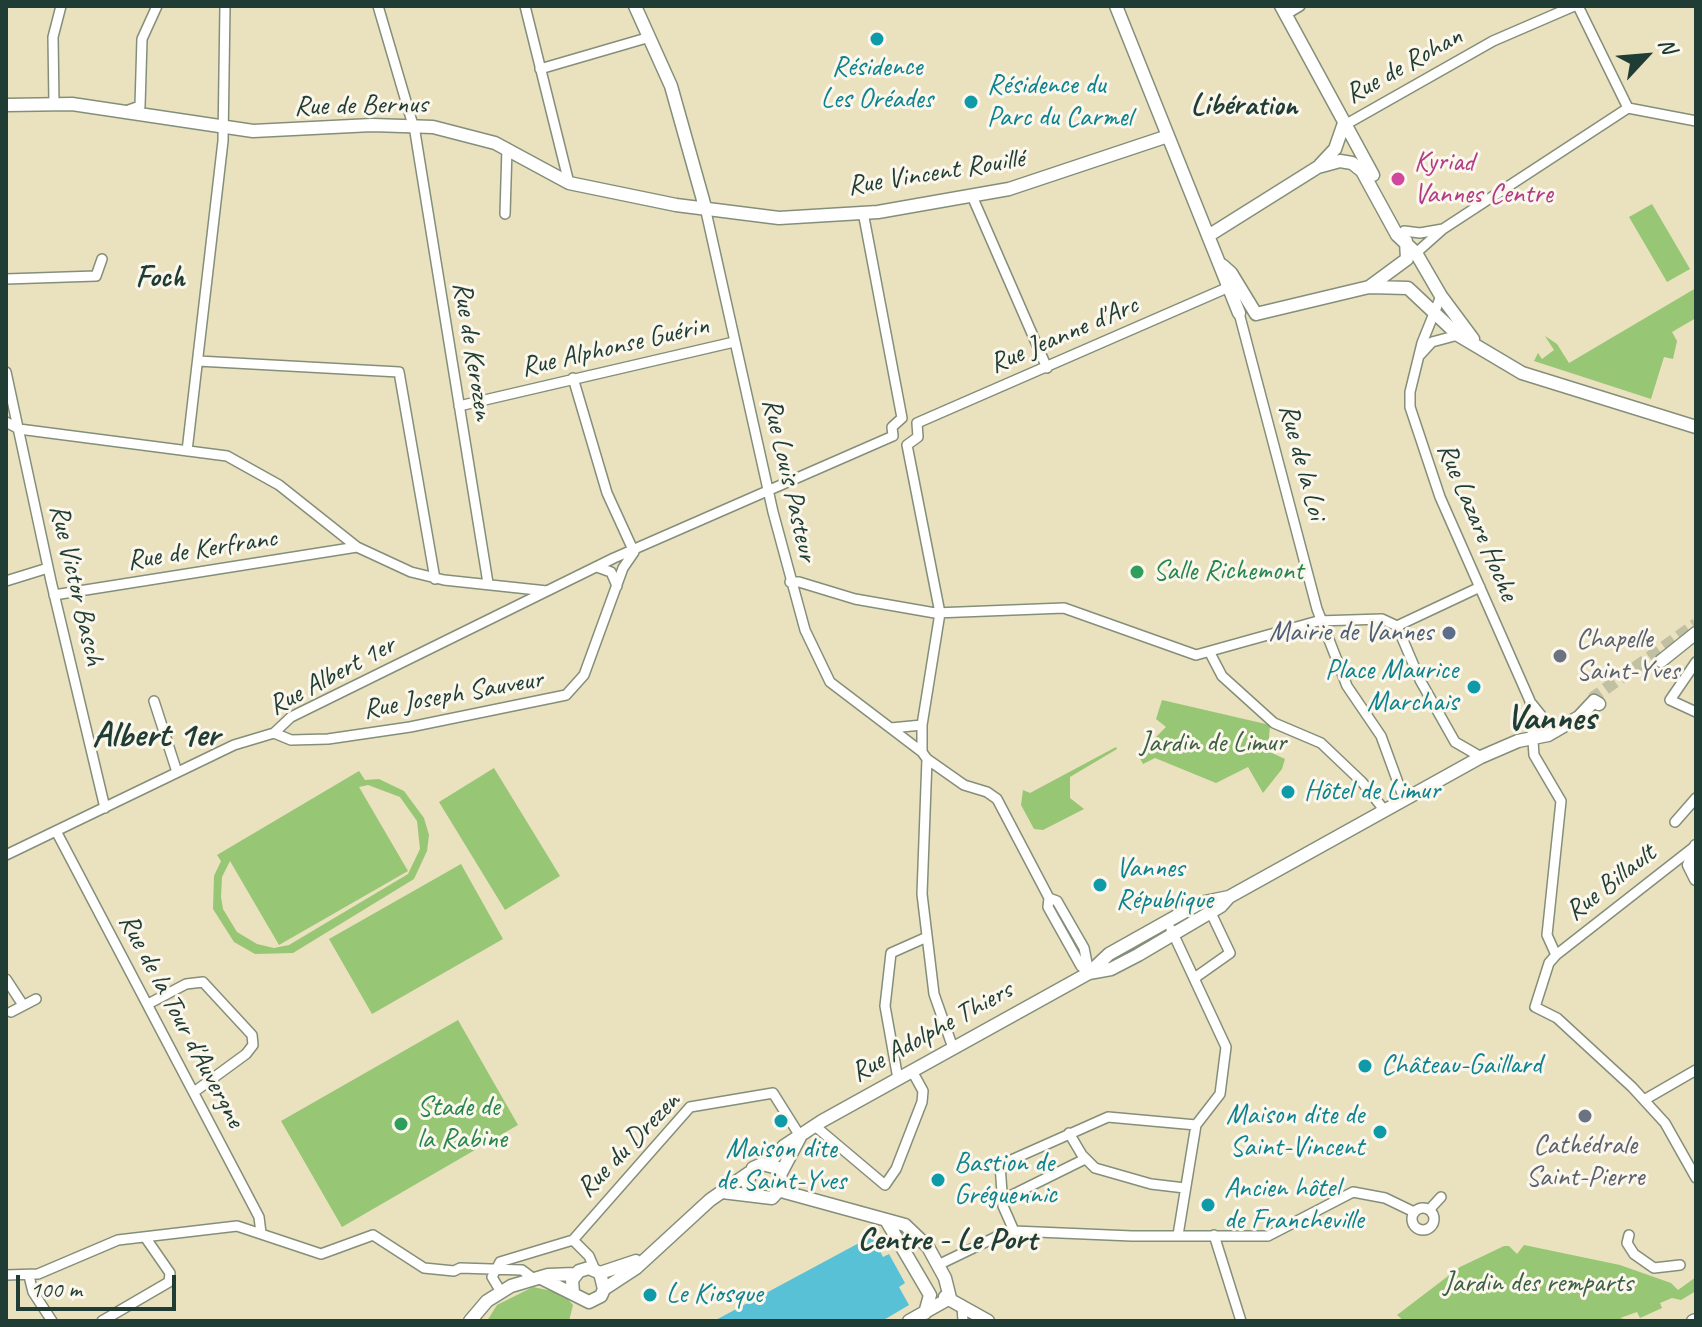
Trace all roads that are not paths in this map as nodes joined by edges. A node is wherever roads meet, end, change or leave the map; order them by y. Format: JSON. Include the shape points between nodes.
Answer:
{"nodes":[{"id":1,"x":61,"y":6,"type":"edge"},
{"id":2,"x":157,"y":6,"type":"edge"},
{"id":3,"x":225,"y":6,"type":"edge"},
{"id":4,"x":378,"y":6,"type":"edge"},
{"id":5,"x":525,"y":6,"type":"edge"},
{"id":6,"x":635,"y":6,"type":"edge"},
{"id":7,"x":1116,"y":6,"type":"edge"},
{"id":8,"x":1300,"y":6,"type":"edge"},
{"id":9,"x":1541,"y":6,"type":"edge"},
{"id":10,"x":1576,"y":6,"type":"edge"},
{"id":11,"x":1283,"y":10,"type":"edge"},
{"id":12,"x":1546,"y":16,"type":"junction"},
{"id":13,"x":650,"y":37,"type":"junction"},
{"id":14,"x":540,"y":69,"type":"junction"},
{"id":15,"x":54,"y":104,"type":"junction"},
{"id":16,"x":6,"y":105,"type":"edge"},
{"id":17,"x":1628,"y":108,"type":"junction"},
{"id":18,"x":142,"y":110,"type":"junction"},
{"id":19,"x":1696,"y":121,"type":"edge"},
{"id":20,"x":413,"y":126,"type":"junction"},
{"id":21,"x":1343,"y":126,"type":"junction"},
{"id":22,"x":223,"y":128,"type":"junction"},
{"id":23,"x":1168,"y":136,"type":"junction"},
{"id":24,"x":507,"y":148,"type":"junction"},
{"id":25,"x":1318,"y":167,"type":"junction"},
{"id":26,"x":569,"y":183,"type":"junction"},
{"id":27,"x":972,"y":196,"type":"junction"},
{"id":28,"x":705,"y":207,"type":"junction"},
{"id":29,"x":863,"y":212,"type":"junction"},
{"id":30,"x":505,"y":214,"type":"dead end"},
{"id":31,"x":1443,"y":229,"type":"junction"},
{"id":32,"x":1404,"y":231,"type":"junction"},
{"id":33,"x":1208,"y":236,"type":"junction"},
{"id":34,"x":1410,"y":253,"type":"junction"},
{"id":35,"x":102,"y":259,"type":"dead end"},
{"id":36,"x":1222,"y":265,"type":"junction"},
{"id":37,"x":6,"y":279,"type":"edge"},
{"id":38,"x":1229,"y":287,"type":"junction"},
{"id":39,"x":1369,"y":287,"type":"junction"},
{"id":40,"x":1441,"y":296,"type":"junction"},
{"id":41,"x":1435,"y":312,"type":"junction"},
{"id":42,"x":1239,"y":313,"type":"joint"},
{"id":43,"x":1458,"y":335,"type":"junction"},
{"id":44,"x":734,"y":342,"type":"junction"},
{"id":45,"x":1477,"y":345,"type":"junction"},
{"id":46,"x":1420,"y":355,"type":"junction"},
{"id":47,"x":198,"y":361,"type":"junction"},
{"id":48,"x":1047,"y":368,"type":"junction"},
{"id":49,"x":6,"y":372,"type":"edge"},
{"id":50,"x":573,"y":378,"type":"junction"},
{"id":51,"x":8,"y":394,"type":"edge"},
{"id":52,"x":459,"y":406,"type":"junction"},
{"id":53,"x":902,"y":418,"type":"junction"},
{"id":54,"x":6,"y":422,"type":"edge"},
{"id":55,"x":917,"y":423,"type":"junction"},
{"id":56,"x":1696,"y":427,"type":"edge"},
{"id":57,"x":19,"y":429,"type":"junction"},
{"id":58,"x":893,"y":436,"type":"junction"},
{"id":59,"x":907,"y":445,"type":"junction"},
{"id":60,"x":187,"y":451,"type":"junction"},
{"id":61,"x":770,"y":488,"type":"junction"},
{"id":62,"x":357,"y":547,"type":"junction"},
{"id":63,"x":634,"y":552,"type":"junction"},
{"id":64,"x":597,"y":567,"type":"junction"},
{"id":65,"x":48,"y":568,"type":"junction"},
{"id":66,"x":435,"y":579,"type":"junction"},
{"id":67,"x":6,"y":581,"type":"edge"},
{"id":68,"x":790,"y":582,"type":"junction"},
{"id":69,"x":488,"y":583,"type":"junction"},
{"id":70,"x":617,"y":586,"type":"junction"},
{"id":71,"x":1480,"y":587,"type":"junction"},
{"id":72,"x":547,"y":591,"type":"junction"},
{"id":73,"x":54,"y":595,"type":"junction"},
{"id":74,"x":940,"y":613,"type":"junction"},
{"id":75,"x":1323,"y":621,"type":"junction"},
{"id":76,"x":1397,"y":626,"type":"junction"},
{"id":77,"x":1696,"y":633,"type":"edge"},
{"id":78,"x":1210,"y":653,"type":"junction"},
{"id":79,"x":1661,"y":661,"type":"dead end"},
{"id":80,"x":1696,"y":662,"type":"edge"},
{"id":81,"x":154,"y":701,"type":"dead end"},
{"id":82,"x":1530,"y":701,"type":"junction"},
{"id":83,"x":1597,"y":702,"type":"tunnel mouth"},
{"id":84,"x":1696,"y":712,"type":"edge"},
{"id":85,"x":922,"y":725,"type":"junction"},
{"id":86,"x":1559,"y":726,"type":"junction"},
{"id":87,"x":891,"y":728,"type":"junction"},
{"id":88,"x":274,"y":733,"type":"junction"},
{"id":89,"x":1531,"y":737,"type":"junction"},
{"id":90,"x":925,"y":756,"type":"junction"},
{"id":91,"x":1481,"y":757,"type":"junction"},
{"id":92,"x":177,"y":772,"type":"junction"},
{"id":93,"x":1696,"y":798,"type":"edge"},
{"id":94,"x":1404,"y":799,"type":"junction"},
{"id":95,"x":105,"y":808,"type":"junction"},
{"id":96,"x":1385,"y":811,"type":"junction"},
{"id":97,"x":1675,"y":822,"type":"dead end"},
{"id":98,"x":56,"y":831,"type":"junction"},
{"id":99,"x":1695,"y":846,"type":"edge"},
{"id":100,"x":6,"y":855,"type":"edge"},
{"id":101,"x":1696,"y":879,"type":"edge"},
{"id":102,"x":1229,"y":897,"type":"junction"},
{"id":103,"x":1211,"y":913,"type":"junction"},
{"id":104,"x":1171,"y":928,"type":"junction"},
{"id":105,"x":927,"y":937,"type":"junction"},
{"id":106,"x":1556,"y":955,"type":"junction"},
{"id":107,"x":1089,"y":973,"type":"junction"},
{"id":108,"x":1196,"y":977,"type":"junction"},
{"id":109,"x":6,"y":979,"type":"edge"},
{"id":110,"x":36,"y":999,"type":"dead end"},
{"id":111,"x":148,"y":1004,"type":"junction"},
{"id":112,"x":23,"y":1005,"type":"junction"},
{"id":113,"x":11,"y":1012,"type":"dead end"},
{"id":114,"x":953,"y":1048,"type":"junction"},
{"id":115,"x":1696,"y":1070,"type":"edge"},
{"id":116,"x":912,"y":1071,"type":"junction"},
{"id":117,"x":898,"y":1079,"type":"junction"},
{"id":118,"x":194,"y":1092,"type":"junction"},
{"id":119,"x":1644,"y":1100,"type":"junction"},
{"id":120,"x":1196,"y":1125,"type":"junction"},
{"id":121,"x":815,"y":1126,"type":"junction"},
{"id":122,"x":1069,"y":1133,"type":"junction"},
{"id":123,"x":800,"y":1136,"type":"junction"},
{"id":124,"x":1085,"y":1159,"type":"junction"},
{"id":125,"x":768,"y":1164,"type":"junction"},
{"id":126,"x":749,"y":1173,"type":"junction"},
{"id":127,"x":781,"y":1173,"type":"junction"},
{"id":128,"x":1696,"y":1178,"type":"edge"},
{"id":129,"x":1186,"y":1183,"type":"junction"},
{"id":130,"x":781,"y":1191,"type":"junction"},
{"id":131,"x":722,"y":1192,"type":"junction"},
{"id":132,"x":751,"y":1193,"type":"junction"},
{"id":133,"x":1441,"y":1197,"type":"dead end"},
{"id":134,"x":1002,"y":1200,"type":"junction"},
{"id":135,"x":1429,"y":1210,"type":"junction"},
{"id":136,"x":1414,"y":1212,"type":"junction"},
{"id":137,"x":886,"y":1220,"type":"junction"},
{"id":138,"x":1014,"y":1231,"type":"junction"},
{"id":139,"x":261,"y":1233,"type":"junction"},
{"id":140,"x":1178,"y":1235,"type":"junction"},
{"id":141,"x":1214,"y":1235,"type":"junction"},
{"id":142,"x":1629,"y":1235,"type":"dead end"},
{"id":143,"x":145,"y":1237,"type":"junction"},
{"id":144,"x":573,"y":1240,"type":"junction"},
{"id":145,"x":650,"y":1255,"type":"junction"},
{"id":146,"x":938,"y":1265,"type":"junction"},
{"id":147,"x":1680,"y":1265,"type":"dead end"},
{"id":148,"x":598,"y":1271,"type":"junction"},
{"id":149,"x":493,"y":1272,"type":"junction"},
{"id":150,"x":575,"y":1274,"type":"junction"},
{"id":151,"x":6,"y":1275,"type":"edge"},
{"id":152,"x":29,"y":1276,"type":"junction"},
{"id":153,"x":538,"y":1279,"type":"junction"},
{"id":154,"x":604,"y":1289,"type":"junction"},
{"id":155,"x":501,"y":1292,"type":"junction"},
{"id":156,"x":573,"y":1293,"type":"junction"},
{"id":157,"x":930,"y":1295,"type":"junction"},
{"id":158,"x":956,"y":1302,"type":"junction"},
{"id":159,"x":925,"y":1313,"type":"junction"},
{"id":160,"x":52,"y":1321,"type":"edge"},
{"id":161,"x":102,"y":1321,"type":"edge"},
{"id":162,"x":470,"y":1321,"type":"edge"},
{"id":163,"x":909,"y":1321,"type":"edge"},
{"id":164,"x":963,"y":1321,"type":"edge"},
{"id":165,"x":988,"y":1321,"type":"edge"},
{"id":166,"x":1241,"y":1321,"type":"edge"}],
"edges":[{"from":1,"to":15,"type":"street","via":[[53,37]]},
{"from":2,"to":18,"type":"street","via":[[142,39]]},
{"from":3,"to":22,"type":"street"},
{"from":4,"to":20,"type":"street","name":"Rue de Kerozen"},
{"from":5,"to":14,"type":"street"},
{"from":6,"to":13,"type":"main road"},
{"from":7,"to":23,"type":"main road"},
{"from":8,"to":11,"type":"street"},
{"from":9,"to":12,"type":"street"},
{"from":10,"to":12,"type":"street","name":"Rue de Rohan"},
{"from":10,"to":17,"type":"street"},
{"from":11,"to":21,"type":"main road"},
{"from":12,"to":21,"type":"street","name":"Rue de Rohan"},
{"from":13,"to":14,"type":"street"},
{"from":13,"to":28,"type":"main road","via":[[680,112]]},
{"from":14,"to":26,"type":"street"},
{"from":15,"to":16,"type":"main road","name":"Rue de Bernus"},
{"from":15,"to":18,"type":"main road","name":"Rue de Bernus"},
{"from":17,"to":19,"type":"street"},
{"from":17,"to":31,"type":"street"},
{"from":18,"to":22,"type":"main road","name":"Rue de Bernus"},
{"from":20,"to":22,"type":"main road","name":"Rue de Bernus","via":[[283,132]]},
{"from":20,"to":24,"type":"main road","name":"Rue de Bernus","via":[[446,129]]},
{"from":20,"to":52,"type":"street","name":"Rue de Kerozen"},
{"from":21,"to":25,"type":"main road","via":[[1335,149]]},
{"from":21,"to":32,"type":"main road"},
{"from":22,"to":47,"type":"street"},
{"from":23,"to":27,"type":"main road","name":"Rue Vincent Rouillé","via":[[1031,184]]},
{"from":23,"to":33,"type":"main road"},
{"from":24,"to":26,"type":"main road","name":"Rue de Bernus"},
{"from":24,"to":30,"type":"street"},
{"from":25,"to":33,"type":"main road"},
{"from":25,"to":34,"type":"main road","via":[[1340,161],[1360,168]]},
{"from":26,"to":28,"type":"main road","name":"Rue de Bernus"},
{"from":27,"to":29,"type":"main road","name":"Rue Vincent Rouillé"},
{"from":27,"to":48,"type":"street"},
{"from":28,"to":29,"type":"main road","name":"Rue Vincent Rouillé","via":[[779,218]]},
{"from":28,"to":44,"type":"street","name":"Rue Louis Pasteur"},
{"from":29,"to":53,"type":"street"},
{"from":31,"to":32,"type":"street"},
{"from":31,"to":34,"type":"street"},
{"from":32,"to":34,"type":"main road"},
{"from":33,"to":36,"type":"main road"},
{"from":34,"to":39,"type":"main road"},
{"from":34,"to":40,"type":"main road"},
{"from":35,"to":37,"type":"street","via":[[96,276]]},
{"from":36,"to":38,"type":"main road"},
{"from":36,"to":39,"type":"main road","via":[[1256,314]]},
{"from":38,"to":42,"type":"main road"},
{"from":38,"to":48,"type":"street","name":"Rue Jeanne d'Arc"},
{"from":39,"to":41,"type":"main road","via":[[1408,288]]},
{"from":40,"to":41,"type":"street","name":"Rue Lazare Hoche"},
{"from":40,"to":45,"type":"main road"},
{"from":41,"to":43,"type":"main road"},
{"from":41,"to":46,"type":"street","name":"Rue Lazare Hoche"},
{"from":42,"to":75,"type":"street","name":"Rue de la Loi"},
{"from":43,"to":45,"type":"main road"},
{"from":43,"to":46,"type":"street","via":[[1432,342]]},
{"from":44,"to":50,"type":"street","name":"Rue Alphonse Guérin"},
{"from":44,"to":61,"type":"street","name":"Rue Louis Pasteur"},
{"from":45,"to":56,"type":"main road","via":[[1522,373]]},
{"from":46,"to":71,"type":"street","name":"Rue Lazare Hoche","via":[[1410,399],[1415,431]]},
{"from":47,"to":60,"type":"street"},
{"from":47,"to":66,"type":"street","via":[[399,372]]},
{"from":48,"to":55,"type":"street","name":"Rue Jeanne d'Arc"},
{"from":49,"to":51,"type":"street","name":"Rue Victor Basch"},
{"from":50,"to":52,"type":"street","name":"Rue Alphonse Guérin"},
{"from":50,"to":63,"type":"street","via":[[607,493]]},
{"from":51,"to":57,"type":"street","name":"Rue Victor Basch"},
{"from":52,"to":69,"type":"street","name":"Rue de Kerozen"},
{"from":53,"to":55,"type":"street"},
{"from":53,"to":58,"type":"street","via":[[894,423]]},
{"from":54,"to":57,"type":"street"},
{"from":55,"to":59,"type":"street","via":[[918,437]]},
{"from":57,"to":60,"type":"street"},
{"from":57,"to":65,"type":"street","name":"Rue Victor Basch"},
{"from":58,"to":59,"type":"street"},
{"from":58,"to":61,"type":"street"},
{"from":59,"to":74,"type":"street"},
{"from":60,"to":62,"type":"street","via":[[227,456],[246,465]]},
{"from":61,"to":63,"type":"street"},
{"from":61,"to":68,"type":"street","name":"Rue Louis Pasteur"},
{"from":62,"to":66,"type":"street"},
{"from":62,"to":73,"type":"street","name":"Rue de Kerfranc"},
{"from":63,"to":64,"type":"street","name":"Rue Albert 1er"},
{"from":63,"to":70,"type":"street","name":"Rue Joseph Sauveur"},
{"from":64,"to":70,"type":"street","via":[[611,572]]},
{"from":64,"to":72,"type":"street","name":"Rue Albert 1er"},
{"from":65,"to":67,"type":"street"},
{"from":65,"to":73,"type":"street","name":"Rue Victor Basch"},
{"from":66,"to":69,"type":"street"},
{"from":68,"to":74,"type":"street"},
{"from":68,"to":87,"type":"street","name":"Rue Louis Pasteur","via":[[826,677]]},
{"from":69,"to":72,"type":"street"},
{"from":70,"to":88,"type":"street","name":"Rue Joseph Sauveur","via":[[584,675],[566,695],[328,739],[291,740]]},
{"from":71,"to":76,"type":"street"},
{"from":71,"to":82,"type":"street","name":"Rue Lazare Hoche"},
{"from":72,"to":88,"type":"street","name":"Rue Albert 1er","via":[[291,717]]},
{"from":73,"to":95,"type":"street","name":"Rue Victor Basch"},
{"from":74,"to":78,"type":"street","via":[[1064,608],[1196,655]]},
{"from":74,"to":85,"type":"street"},
{"from":75,"to":76,"type":"street","via":[[1382,619]]},
{"from":75,"to":78,"type":"street"},
{"from":75,"to":94,"type":"street","name":"Rue de la Loi","via":[[1347,686],[1381,736]]},
{"from":76,"to":91,"type":"street","via":[[1455,742]]},
{"from":77,"to":79,"type":"main road"},
{"from":78,"to":96,"type":"street","via":[[1222,676],[1274,723],[1321,743]]},
{"from":80,"to":84,"type":"street","via":[[1670,700]]},
{"from":81,"to":92,"type":"street"},
{"from":82,"to":86,"type":"street","name":"Rue Lazare Hoche","via":[[1544,719]]},
{"from":82,"to":89,"type":"street","name":"Rue Lazare Hoche"},
{"from":83,"to":86,"type":"main road"},
{"from":85,"to":87,"type":"street"},
{"from":85,"to":90,"type":"street"},
{"from":86,"to":89,"type":"main road","via":[[1548,735]]},
{"from":87,"to":90,"type":"street","name":"Rue Louis Pasteur"},
{"from":88,"to":92,"type":"street","name":"Rue Albert 1er"},
{"from":89,"to":91,"type":"main road"},
{"from":89,"to":106,"type":"street","name":"Rue Lazare Hoche","via":[[1534,755],[1561,801],[1547,935]]},
{"from":90,"to":105,"type":"street","via":[[922,894]]},
{"from":90,"to":107,"type":"street","name":"Rue Louis Pasteur","via":[[964,785],[997,799],[1049,898],[1048,907]]},
{"from":91,"to":94,"type":"main road","name":"Rue Adolphe Thiers"},
{"from":92,"to":95,"type":"street","name":"Rue Albert 1er"},
{"from":93,"to":97,"type":"street"},
{"from":94,"to":96,"type":"main road","name":"Rue Adolphe Thiers"},
{"from":95,"to":98,"type":"street","name":"Rue Albert 1er"},
{"from":96,"to":102,"type":"main road","name":"Rue Adolphe Thiers"},
{"from":98,"to":100,"type":"street","name":"Rue Albert 1er"},
{"from":98,"to":111,"type":"street","name":"Rue de la Tour d'Auvergne"},
{"from":99,"to":101,"type":"main road","via":[[1689,865]]},
{"from":99,"to":106,"type":"street","name":"Rue Billault"},
{"from":102,"to":103,"type":"main road","name":"Rue Adolphe Thiers"},
{"from":102,"to":104,"type":"main road","name":"Rue Adolphe Thiers","via":[[1210,899]]},
{"from":103,"to":104,"type":"main road","name":"Rue Adolphe Thiers"},
{"from":103,"to":108,"type":"street","via":[[1230,953]]},
{"from":104,"to":107,"type":"main road","name":"Rue Adolphe Thiers","via":[[1111,969]]},
{"from":104,"to":108,"type":"street"},
{"from":105,"to":114,"type":"street","via":[[934,994]]},
{"from":105,"to":117,"type":"street","via":[[891,953],[885,1006]]},
{"from":106,"to":119,"type":"street","via":[[1535,1007],[1557,1018],[1603,1057]]},
{"from":107,"to":114,"type":"main road","name":"Rue Adolphe Thiers"},
{"from":108,"to":120,"type":"street","via":[[1226,1047],[1221,1089]]},
{"from":109,"to":112,"type":"street"},
{"from":110,"to":112,"type":"street"},
{"from":111,"to":118,"type":"street","name":"Rue de la Tour d'Auvergne"},
{"from":111,"to":118,"type":"street","via":[[186,984],[203,982],[250,1030],[250,1051]]},
{"from":112,"to":113,"type":"street"},
{"from":114,"to":116,"type":"main road","name":"Rue Adolphe Thiers"},
{"from":115,"to":119,"type":"street"},
{"from":116,"to":117,"type":"main road","name":"Rue Adolphe Thiers"},
{"from":116,"to":121,"type":"street","via":[[923,1091],[922,1102],[885,1185]]},
{"from":117,"to":121,"type":"main road","name":"Rue Adolphe Thiers"},
{"from":118,"to":139,"type":"street","name":"Rue de la Tour d'Auvergne","via":[[259,1217]]},
{"from":119,"to":128,"type":"street","via":[[1665,1123]]},
{"from":120,"to":122,"type":"street","via":[[1108,1117]]},
{"from":120,"to":129,"type":"street"},
{"from":121,"to":123,"type":"main road","name":"Rue Adolphe Thiers"},
{"from":122,"to":124,"type":"street"},
{"from":122,"to":134,"type":"street","via":[[1000,1165]]},
{"from":123,"to":125,"type":"main road","name":"Rue Adolphe Thiers"},
{"from":123,"to":127,"type":"main road"},
{"from":123,"to":144,"type":"street","name":"Rue du Drezen","via":[[773,1093],[690,1107]]},
{"from":124,"to":129,"type":"street","via":[[1095,1168],[1151,1184]]},
{"from":124,"to":134,"type":"street"},
{"from":125,"to":126,"type":"main road"},
{"from":125,"to":127,"type":"main road"},
{"from":126,"to":131,"type":"main road"},
{"from":126,"to":132,"type":"main road"},
{"from":127,"to":130,"type":"main road"},
{"from":129,"to":140,"type":"street"},
{"from":130,"to":132,"type":"main road","via":[[766,1200]]},
{"from":130,"to":137,"type":"main road"},
{"from":131,"to":132,"type":"main road"},
{"from":131,"to":145,"type":"main road"},
{"from":133,"to":135,"type":"street"},
{"from":134,"to":138,"type":"street"},
{"from":135,"to":136,"type":"street"},
{"from":135,"to":136,"type":"street","via":[[1434,1222],[1423,1230],[1414,1225]]},
{"from":136,"to":141,"type":"street","via":[[1385,1198],[1353,1192],[1268,1236]]},
{"from":137,"to":146,"type":"main road","via":[[911,1229]]},
{"from":137,"to":157,"type":"main road"},
{"from":138,"to":140,"type":"street"},
{"from":138,"to":146,"type":"street"},
{"from":139,"to":143,"type":"street","via":[[229,1226]]},
{"from":139,"to":149,"type":"street","via":[[321,1254],[373,1235],[424,1268]]},
{"from":140,"to":141,"type":"street"},
{"from":141,"to":166,"type":"street"},
{"from":142,"to":147,"type":"street","via":[[1634,1254],[1654,1268]]},
{"from":143,"to":152,"type":"street","via":[[110,1242]]},
{"from":143,"to":161,"type":"street","via":[[170,1273],[169,1282]]},
{"from":144,"to":148,"type":"street"},
{"from":144,"to":149,"type":"street","via":[[500,1262]]},
{"from":145,"to":148,"type":"main road"},
{"from":145,"to":154,"type":"main road"},
{"from":146,"to":158,"type":"main road"},
{"from":148,"to":150,"type":"main road"},
{"from":148,"to":154,"type":"main road"},
{"from":149,"to":153,"type":"street","via":[[522,1270]]},
{"from":149,"to":155,"type":"street"},
{"from":150,"to":153,"type":"main road"},
{"from":150,"to":156,"type":"main road"},
{"from":151,"to":152,"type":"street"},
{"from":152,"to":160,"type":"street"},
{"from":153,"to":155,"type":"main road"},
{"from":153,"to":156,"type":"main road"},
{"from":154,"to":156,"type":"main road","via":[[589,1302]]},
{"from":155,"to":162,"type":"main road"},
{"from":157,"to":158,"type":"main road"},
{"from":157,"to":159,"type":"main road"},
{"from":158,"to":159,"type":"main road"},
{"from":158,"to":164,"type":"street"},
{"from":158,"to":165,"type":"main road"},
{"from":159,"to":163,"type":"main road"}]}
